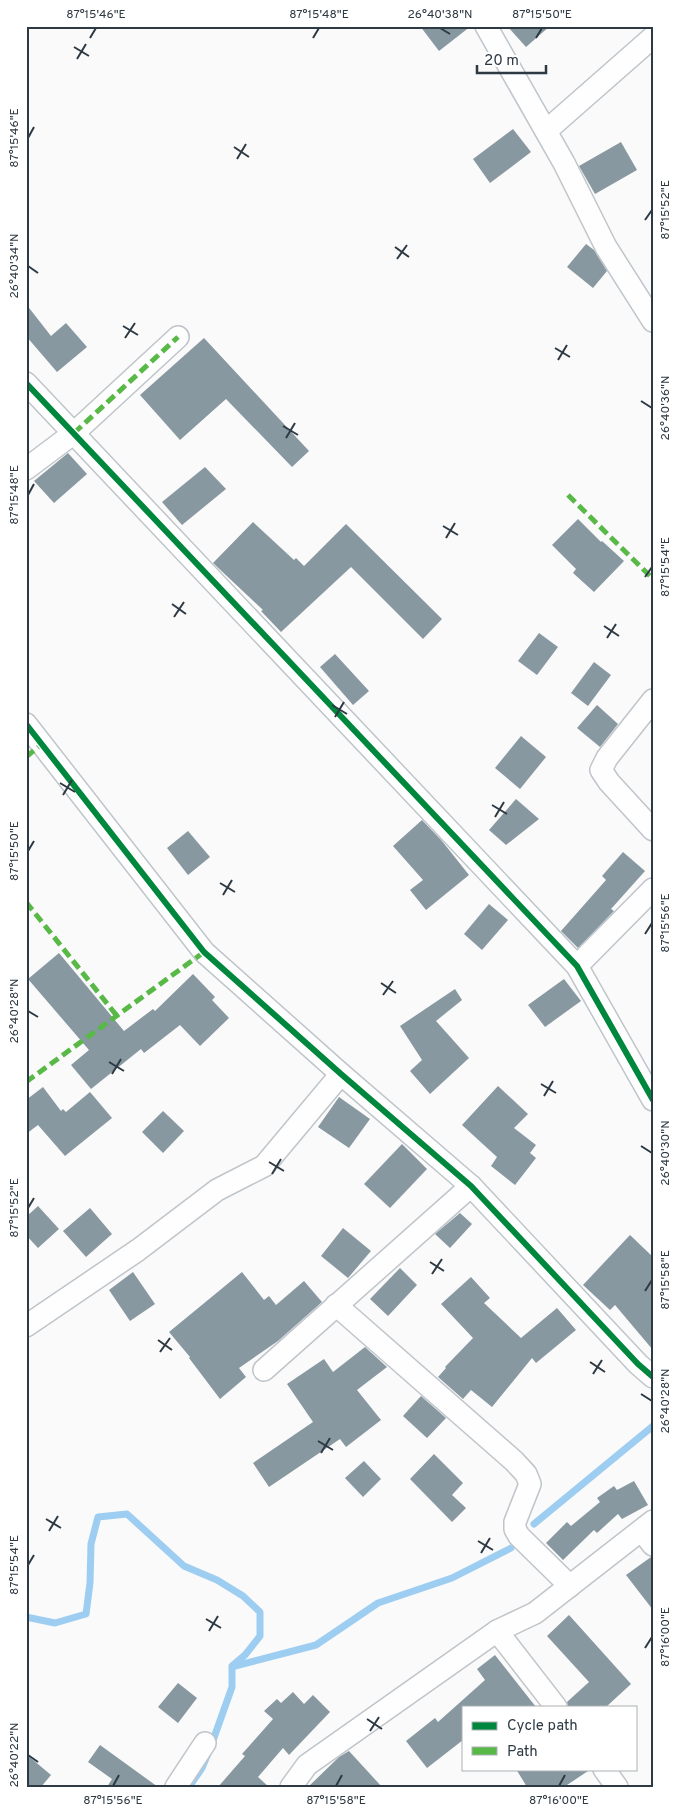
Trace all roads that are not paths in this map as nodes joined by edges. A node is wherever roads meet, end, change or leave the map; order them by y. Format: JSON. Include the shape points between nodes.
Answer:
{"nodes":[{"id":1,"x":486,"y":27,"type":"edge"},
{"id":2,"x":653,"y":37,"type":"edge"},
{"id":3,"x":546,"y":131,"type":"junction"},
{"id":4,"x":653,"y":321,"type":"edge"},
{"id":5,"x":178,"y":337,"type":"dead end"},
{"id":6,"x":26,"y":383,"type":"edge"},
{"id":7,"x":74,"y":433,"type":"junction"},
{"id":8,"x":26,"y":469,"type":"edge"},
{"id":9,"x":653,"y":700,"type":"edge"},
{"id":10,"x":26,"y":724,"type":"edge"},
{"id":11,"x":653,"y":830,"type":"edge"},
{"id":12,"x":653,"y":889,"type":"edge"},
{"id":13,"x":577,"y":966,"type":"junction"},
{"id":14,"x":341,"y":1074,"type":"junction"},
{"id":15,"x":653,"y":1100,"type":"edge"},
{"id":16,"x":471,"y":1186,"type":"junction"},
{"id":17,"x":336,"y":1305,"type":"junction"},
{"id":18,"x":26,"y":1326,"type":"edge"},
{"id":19,"x":264,"y":1370,"type":"dead end"},
{"id":20,"x":653,"y":1377,"type":"edge"},
{"id":21,"x":649,"y":1532,"type":"edge"},
{"id":22,"x":570,"y":1586,"type":"junction"},
{"id":23,"x":497,"y":1631,"type":"junction"},
{"id":24,"x":555,"y":1706,"type":"edge"},
{"id":25,"x":205,"y":1743,"type":"dead end"},
{"id":26,"x":605,"y":1770,"type":"edge"},
{"id":27,"x":176,"y":1787,"type":"edge"},
{"id":28,"x":291,"y":1787,"type":"edge"},
{"id":29,"x":617,"y":1787,"type":"edge"}],
"edges":[{"from":1,"to":3,"type":"street"},
{"from":2,"to":3,"type":"street"},
{"from":3,"to":4,"type":"street","via":[[606,247]]},
{"from":5,"to":7,"type":"street"},
{"from":6,"to":7,"type":"street"},
{"from":7,"to":8,"type":"street"},
{"from":7,"to":13,"type":"street"},
{"from":9,"to":11,"type":"street","via":[[601,770]]},
{"from":10,"to":14,"type":"street","via":[[204,952]]},
{"from":12,"to":13,"type":"street"},
{"from":13,"to":15,"type":"street"},
{"from":14,"to":16,"type":"street"},
{"from":14,"to":18,"type":"street","via":[[264,1166],[217,1190],[138,1250]]},
{"from":16,"to":17,"type":"street"},
{"from":16,"to":20,"type":"street"},
{"from":17,"to":19,"type":"street"},
{"from":17,"to":22,"type":"street","via":[[526,1474],[530,1484],[515,1529]]},
{"from":21,"to":22,"type":"street"},
{"from":22,"to":23,"type":"street","via":[[535,1612]]},
{"from":23,"to":24,"type":"street"},
{"from":23,"to":28,"type":"street","via":[[307,1765]]},
{"from":25,"to":27,"type":"street"},
{"from":26,"to":29,"type":"street"}]}
